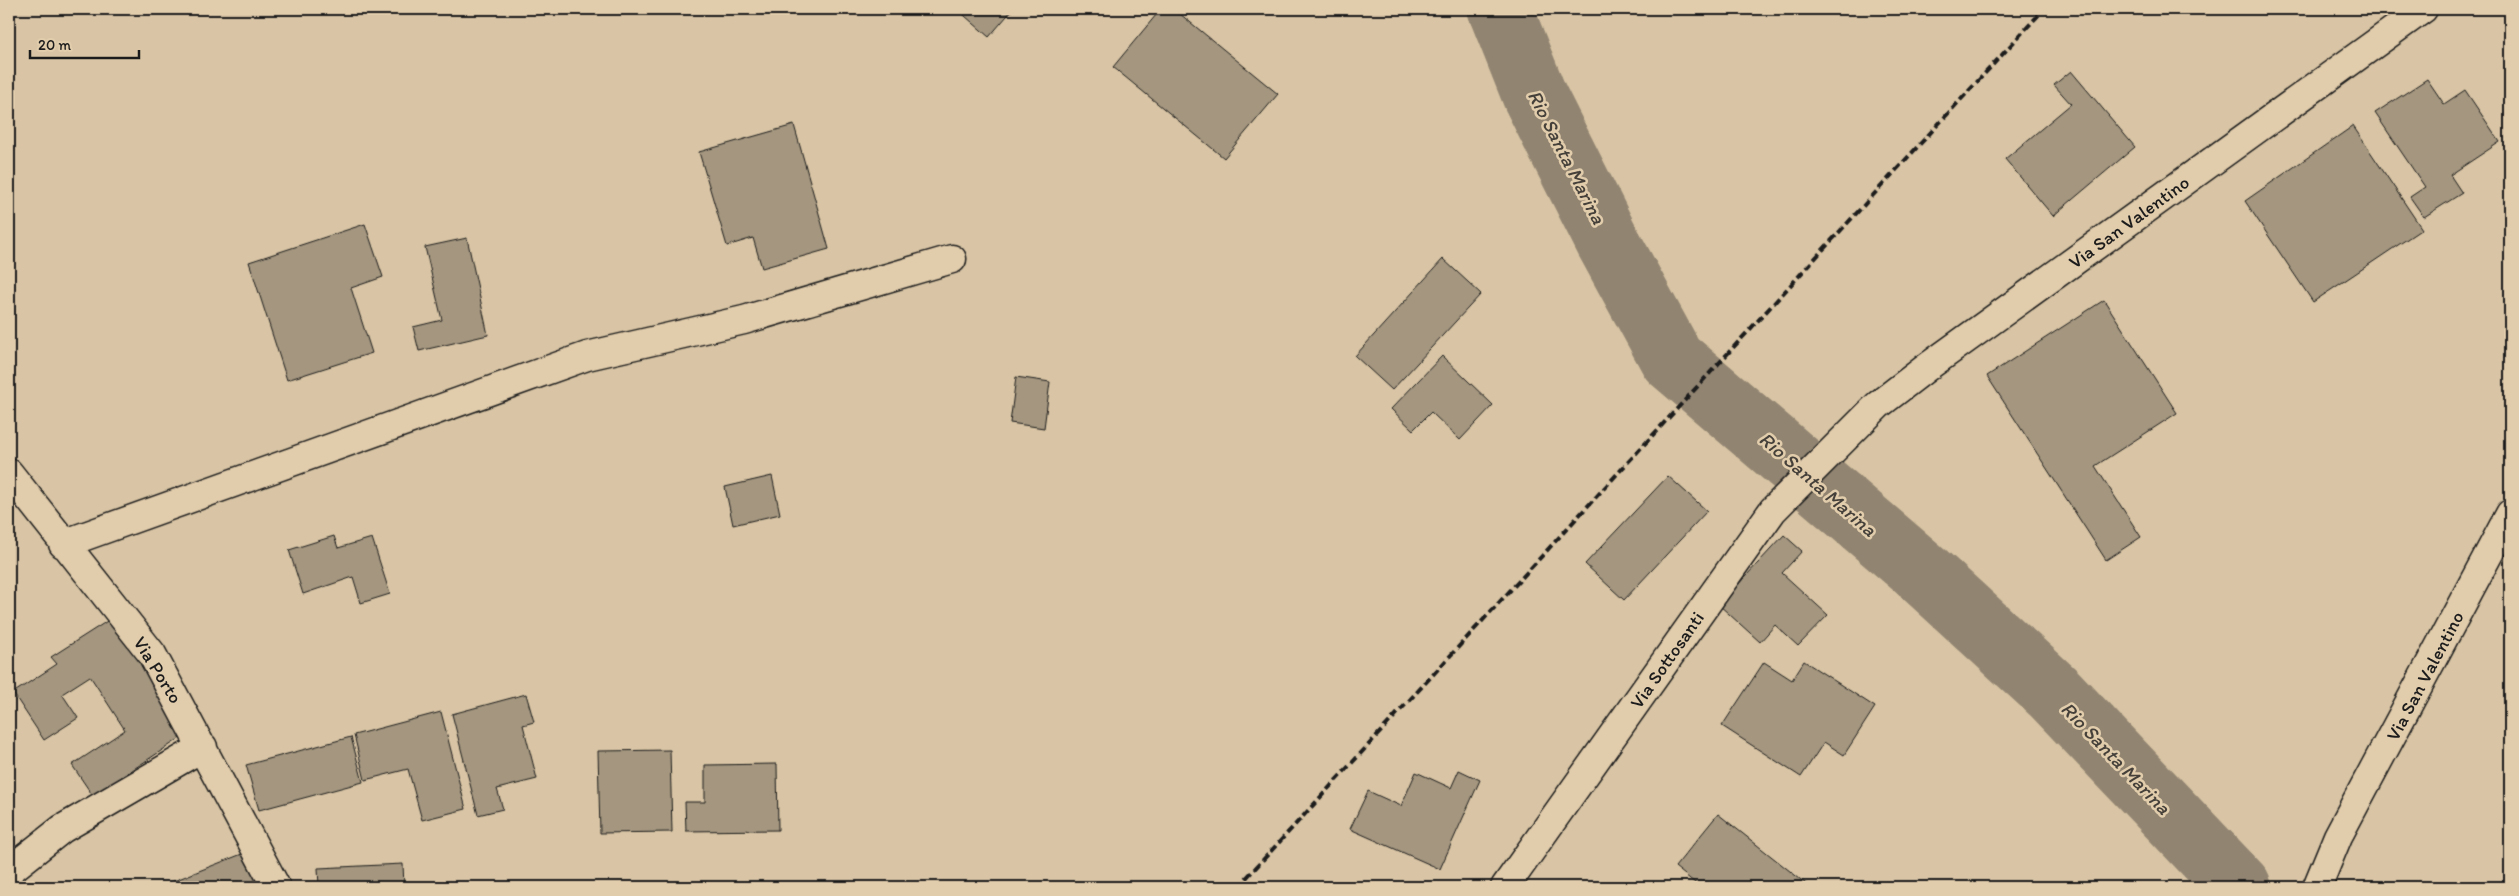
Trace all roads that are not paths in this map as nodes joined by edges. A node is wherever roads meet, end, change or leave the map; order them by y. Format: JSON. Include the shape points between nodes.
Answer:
{"nodes":[{"id":1,"x":2423,"y":9,"type":"edge"},
{"id":2,"x":952,"y":260,"type":"dead end"},
{"id":3,"x":1841,"y":443,"type":"joint"},
{"id":4,"x":9,"y":473,"type":"edge"},
{"id":5,"x":2510,"y":514,"type":"edge"},
{"id":6,"x":63,"y":544,"type":"junction"},
{"id":7,"x":202,"y":747,"type":"junction"},
{"id":8,"x":9,"y":871,"type":"edge"},
{"id":9,"x":276,"y":887,"type":"edge"},
{"id":10,"x":1505,"y":887,"type":"edge"},
{"id":11,"x":2317,"y":887,"type":"edge"}],
"edges":[{"from":1,"to":3,"type":"street","name":"Via San Valentino","via":[[1926,368],[1878,405]]},
{"from":2,"to":6,"type":"street","via":[[744,320],[588,356]]},
{"from":3,"to":10,"type":"street","name":"Via Sottosanti","via":[[1773,510]]},
{"from":4,"to":6,"type":"street","name":"Via Porto"},
{"from":5,"to":11,"type":"street","name":"Via San Valentino","via":[[2338,836]]},
{"from":6,"to":7,"type":"street","name":"Via Porto","via":[[152,654]]},
{"from":7,"to":8,"type":"street","via":[[62,829]]},
{"from":7,"to":9,"type":"street","name":"Via Porto"}]}
